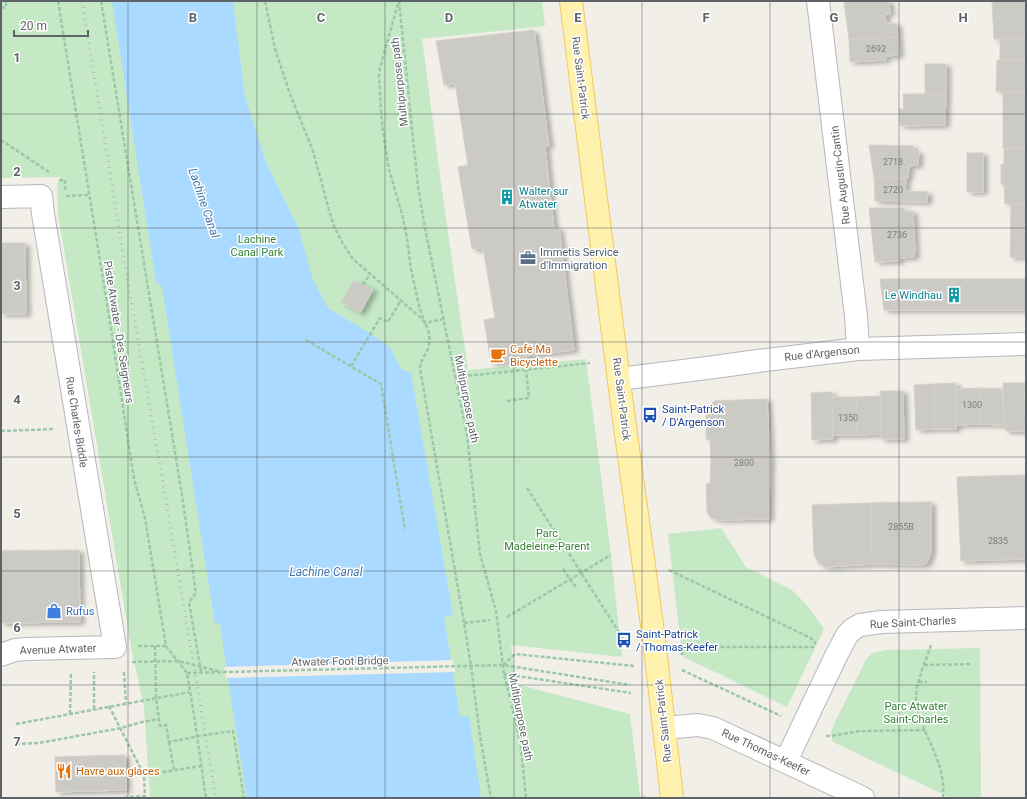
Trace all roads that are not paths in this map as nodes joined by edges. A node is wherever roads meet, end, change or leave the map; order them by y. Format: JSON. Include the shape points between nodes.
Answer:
{"nodes":[{"id":1,"x":571,"y":1,"type":"edge"},
{"id":2,"x":818,"y":1,"type":"edge"},
{"id":3,"x":1,"y":197,"type":"edge"},
{"id":4,"x":1026,"y":344,"type":"edge"},
{"id":5,"x":858,"y":349,"type":"junction"},
{"id":6,"x":619,"y":379,"type":"junction"},
{"id":7,"x":1026,"y":618,"type":"edge"},
{"id":8,"x":115,"y":647,"type":"joint"},
{"id":9,"x":1,"y":655,"type":"edge"},
{"id":10,"x":664,"y":728,"type":"junction"},
{"id":11,"x":786,"y":761,"type":"junction"},
{"id":12,"x":672,"y":798,"type":"edge"},
{"id":13,"x":863,"y":798,"type":"edge"}],
"edges":[{"from":1,"to":6,"type":"main road","name":"Rue Saint-Patrick"},
{"from":2,"to":5,"type":"street","name":"Rue Augustin-Cantin","via":[[855,300]]},
{"from":3,"to":8,"type":"street","name":"Rue Charles-Biddle","via":[[41,196]]},
{"from":4,"to":5,"type":"street","name":"Rue d'Argenson"},
{"from":5,"to":6,"type":"street","name":"Rue d'Argenson"},
{"from":6,"to":10,"type":"main road","name":"Rue Saint-Patrick"},
{"from":7,"to":11,"type":"street","name":"Rue Saint-Charles","via":[[880,622],[852,629],[836,656]]},
{"from":8,"to":9,"type":"street","name":"Avenue Atwater","via":[[21,649]]},
{"from":10,"to":11,"type":"street","name":"Rue Thomas-Keefer","via":[[698,725],[713,728]]},
{"from":10,"to":12,"type":"main road","name":"Rue Saint-Patrick"},
{"from":11,"to":13,"type":"street","name":"Rue Thomas-Keefer"}]}
